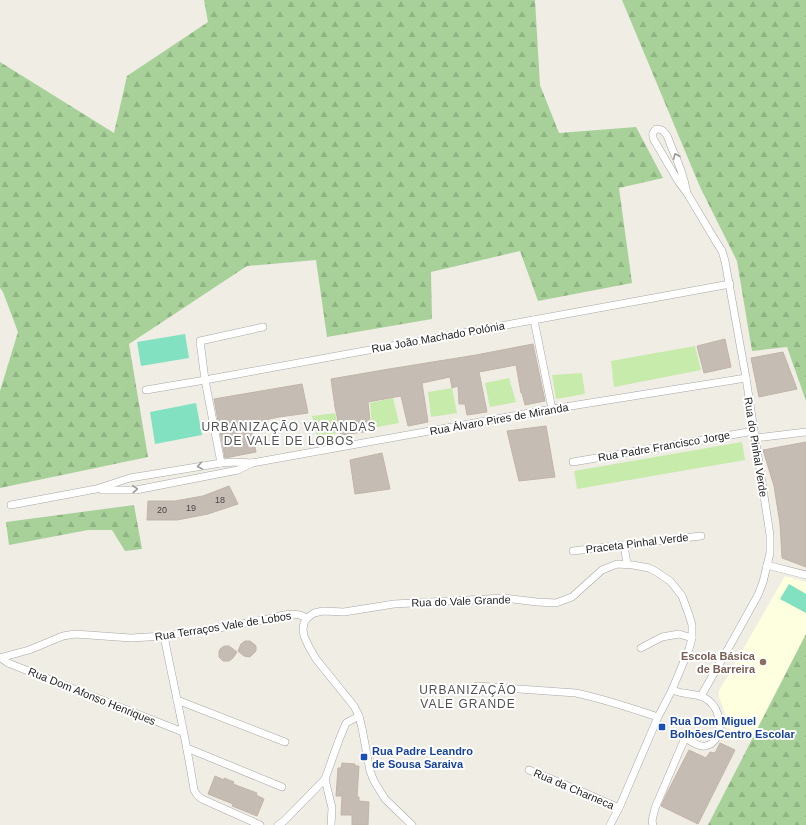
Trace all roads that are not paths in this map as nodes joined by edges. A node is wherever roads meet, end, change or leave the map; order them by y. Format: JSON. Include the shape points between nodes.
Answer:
{"nodes":[{"id":1,"x":687,"y":193,"type":"junction"},
{"id":2,"x":730,"y":284,"type":"junction"},
{"id":3,"x":534,"y":320,"type":"junction"},
{"id":4,"x":263,"y":328,"type":"dead end"},
{"id":5,"x":746,"y":378,"type":"junction"},
{"id":6,"x":205,"y":380,"type":"junction"},
{"id":7,"x":146,"y":390,"type":"dead end"},
{"id":8,"x":552,"y":409,"type":"junction"},
{"id":9,"x":806,"y":432,"type":"edge"},
{"id":10,"x":755,"y":434,"type":"junction"},
{"id":11,"x":573,"y":462,"type":"dead end"},
{"id":12,"x":221,"y":463,"type":"junction"},
{"id":13,"x":252,"y":463,"type":"junction"},
{"id":14,"x":96,"y":490,"type":"junction"},
{"id":15,"x":11,"y":505,"type":"dead end"},
{"id":16,"x":701,"y":536,"type":"dead end"},
{"id":17,"x":624,"y":545,"type":"junction"},
{"id":18,"x":573,"y":551,"type":"dead end"},
{"id":19,"x":627,"y":564,"type":"junction"},
{"id":20,"x":767,"y":565,"type":"junction"},
{"id":21,"x":806,"y":575,"type":"edge"},
{"id":22,"x":307,"y":618,"type":"junction"},
{"id":23,"x":164,"y":636,"type":"junction"},
{"id":24,"x":692,"y":638,"type":"junction"},
{"id":25,"x":641,"y":648,"type":"dead end"},
{"id":26,"x":0,"y":658,"type":"edge"},
{"id":27,"x":477,"y":686,"type":"dead end"},
{"id":28,"x":672,"y":690,"type":"junction"},
{"id":29,"x":701,"y":696,"type":"junction"},
{"id":30,"x":177,"y":700,"type":"junction"},
{"id":31,"x":359,"y":716,"type":"junction"},
{"id":32,"x":658,"y":717,"type":"junction"},
{"id":33,"x":183,"y":732,"type":"junction"},
{"id":34,"x":285,"y":742,"type":"dead end"},
{"id":35,"x":187,"y":748,"type":"junction"},
{"id":36,"x":529,"y":770,"type":"dead end"},
{"id":37,"x":325,"y":779,"type":"junction"},
{"id":38,"x":282,"y":787,"type":"dead end"},
{"id":39,"x":619,"y":808,"type":"junction"},
{"id":40,"x":260,"y":825,"type":"edge"},
{"id":41,"x":278,"y":825,"type":"edge"},
{"id":42,"x":332,"y":825,"type":"edge"},
{"id":43,"x":412,"y":825,"type":"edge"},
{"id":44,"x":610,"y":825,"type":"edge"},
{"id":45,"x":653,"y":825,"type":"edge"}],
"edges":[{"from":1,"to":1,"type":"street","one_way":true,"via":[[678,160],[667,136],[660,129],[656,129],[652,136]]},
{"from":1,"to":2,"type":"street","name":"Rua do Pinhal Verde","via":[[722,251]]},
{"from":2,"to":3,"type":"street","name":"Rua João Machado Polónia"},
{"from":2,"to":5,"type":"street","name":"Rua do Pinhal Verde"},
{"from":3,"to":6,"type":"street","name":"Rua João Machado Polónia"},
{"from":3,"to":8,"type":"street"},
{"from":4,"to":6,"type":"street","via":[[200,341]]},
{"from":5,"to":8,"type":"street","name":"Rua Álvaro Pires de Miranda"},
{"from":5,"to":10,"type":"street","name":"Rua do Pinhal Verde"},
{"from":6,"to":7,"type":"street","name":"Rua João Machado Polónia"},
{"from":6,"to":12,"type":"street"},
{"from":8,"to":13,"type":"street","name":"Rua Álvaro Pires de Miranda"},
{"from":9,"to":10,"type":"street","name":"Rua Padre Francisco Jorge"},
{"from":10,"to":11,"type":"street","name":"Rua Padre Francisco Jorge"},
{"from":10,"to":20,"type":"street","name":"Rua do Pinhal Verde","via":[[770,535]]},
{"from":12,"to":13,"type":"street","name":"Rua Álvaro Pires de Miranda"},
{"from":12,"to":14,"type":"street","name":"Rua Álvaro Pires de Miranda","one_way":true,"via":[[130,478]]},
{"from":14,"to":13,"type":"street","name":"Rua Álvaro Pires de Miranda","one_way":true,"via":[[136,490],[238,470]]},
{"from":14,"to":15,"type":"street","name":"Rua Álvaro Pires de Miranda"},
{"from":16,"to":17,"type":"street","name":"Praceta Pinhal Verde"},
{"from":17,"to":18,"type":"street","name":"Praceta Pinhal Verde"},
{"from":17,"to":19,"type":"street"},
{"from":19,"to":22,"type":"street","name":"Rua do Vale Grande","via":[[617,564],[602,570],[572,597],[556,603],[504,598],[394,604],[344,612],[323,611]]},
{"from":19,"to":24,"type":"street","name":"Rua do Vale Grande","via":[[649,568],[670,581],[682,596],[692,625]]},
{"from":20,"to":21,"type":"street"},
{"from":20,"to":29,"type":"street","name":"Rua do Pinhal Verde","via":[[758,595]]},
{"from":22,"to":23,"type":"street","name":"Rua Terraços Vale de Lobos","via":[[300,615],[284,615]]},
{"from":22,"to":31,"type":"street","via":[[303,629],[308,647]]},
{"from":23,"to":26,"type":"street","name":"Rua Terraços Vale de Lobos","via":[[131,638],[75,634]]},
{"from":23,"to":30,"type":"street"},
{"from":24,"to":25,"type":"street","via":[[679,634],[662,637]]},
{"from":24,"to":28,"type":"street","name":"Rua do Vale Grande"},
{"from":26,"to":33,"type":"street","name":"Rua Dom Afonso Henriques"},
{"from":27,"to":32,"type":"street","via":[[576,693]]},
{"from":28,"to":29,"type":"street"},
{"from":28,"to":32,"type":"street","name":"Rua do Vale Grande"},
{"from":29,"to":45,"type":"street","via":[[715,708],[719,717],[717,734],[713,742],[702,747],[685,738],[655,808]]},
{"from":30,"to":33,"type":"street"},
{"from":30,"to":34,"type":"street"},
{"from":31,"to":37,"type":"street","via":[[346,723]]},
{"from":31,"to":43,"type":"street","via":[[374,781],[385,799]]},
{"from":32,"to":39,"type":"street","name":"Rua do Vale Grande"},
{"from":33,"to":35,"type":"street"},
{"from":35,"to":38,"type":"street"},
{"from":35,"to":40,"type":"street","via":[[196,795]]},
{"from":36,"to":39,"type":"street","name":"Rua da Charneca"},
{"from":37,"to":41,"type":"street"},
{"from":37,"to":42,"type":"street","via":[[332,808]]},
{"from":39,"to":44,"type":"street","name":"Rua do Vale Grande"}]}
